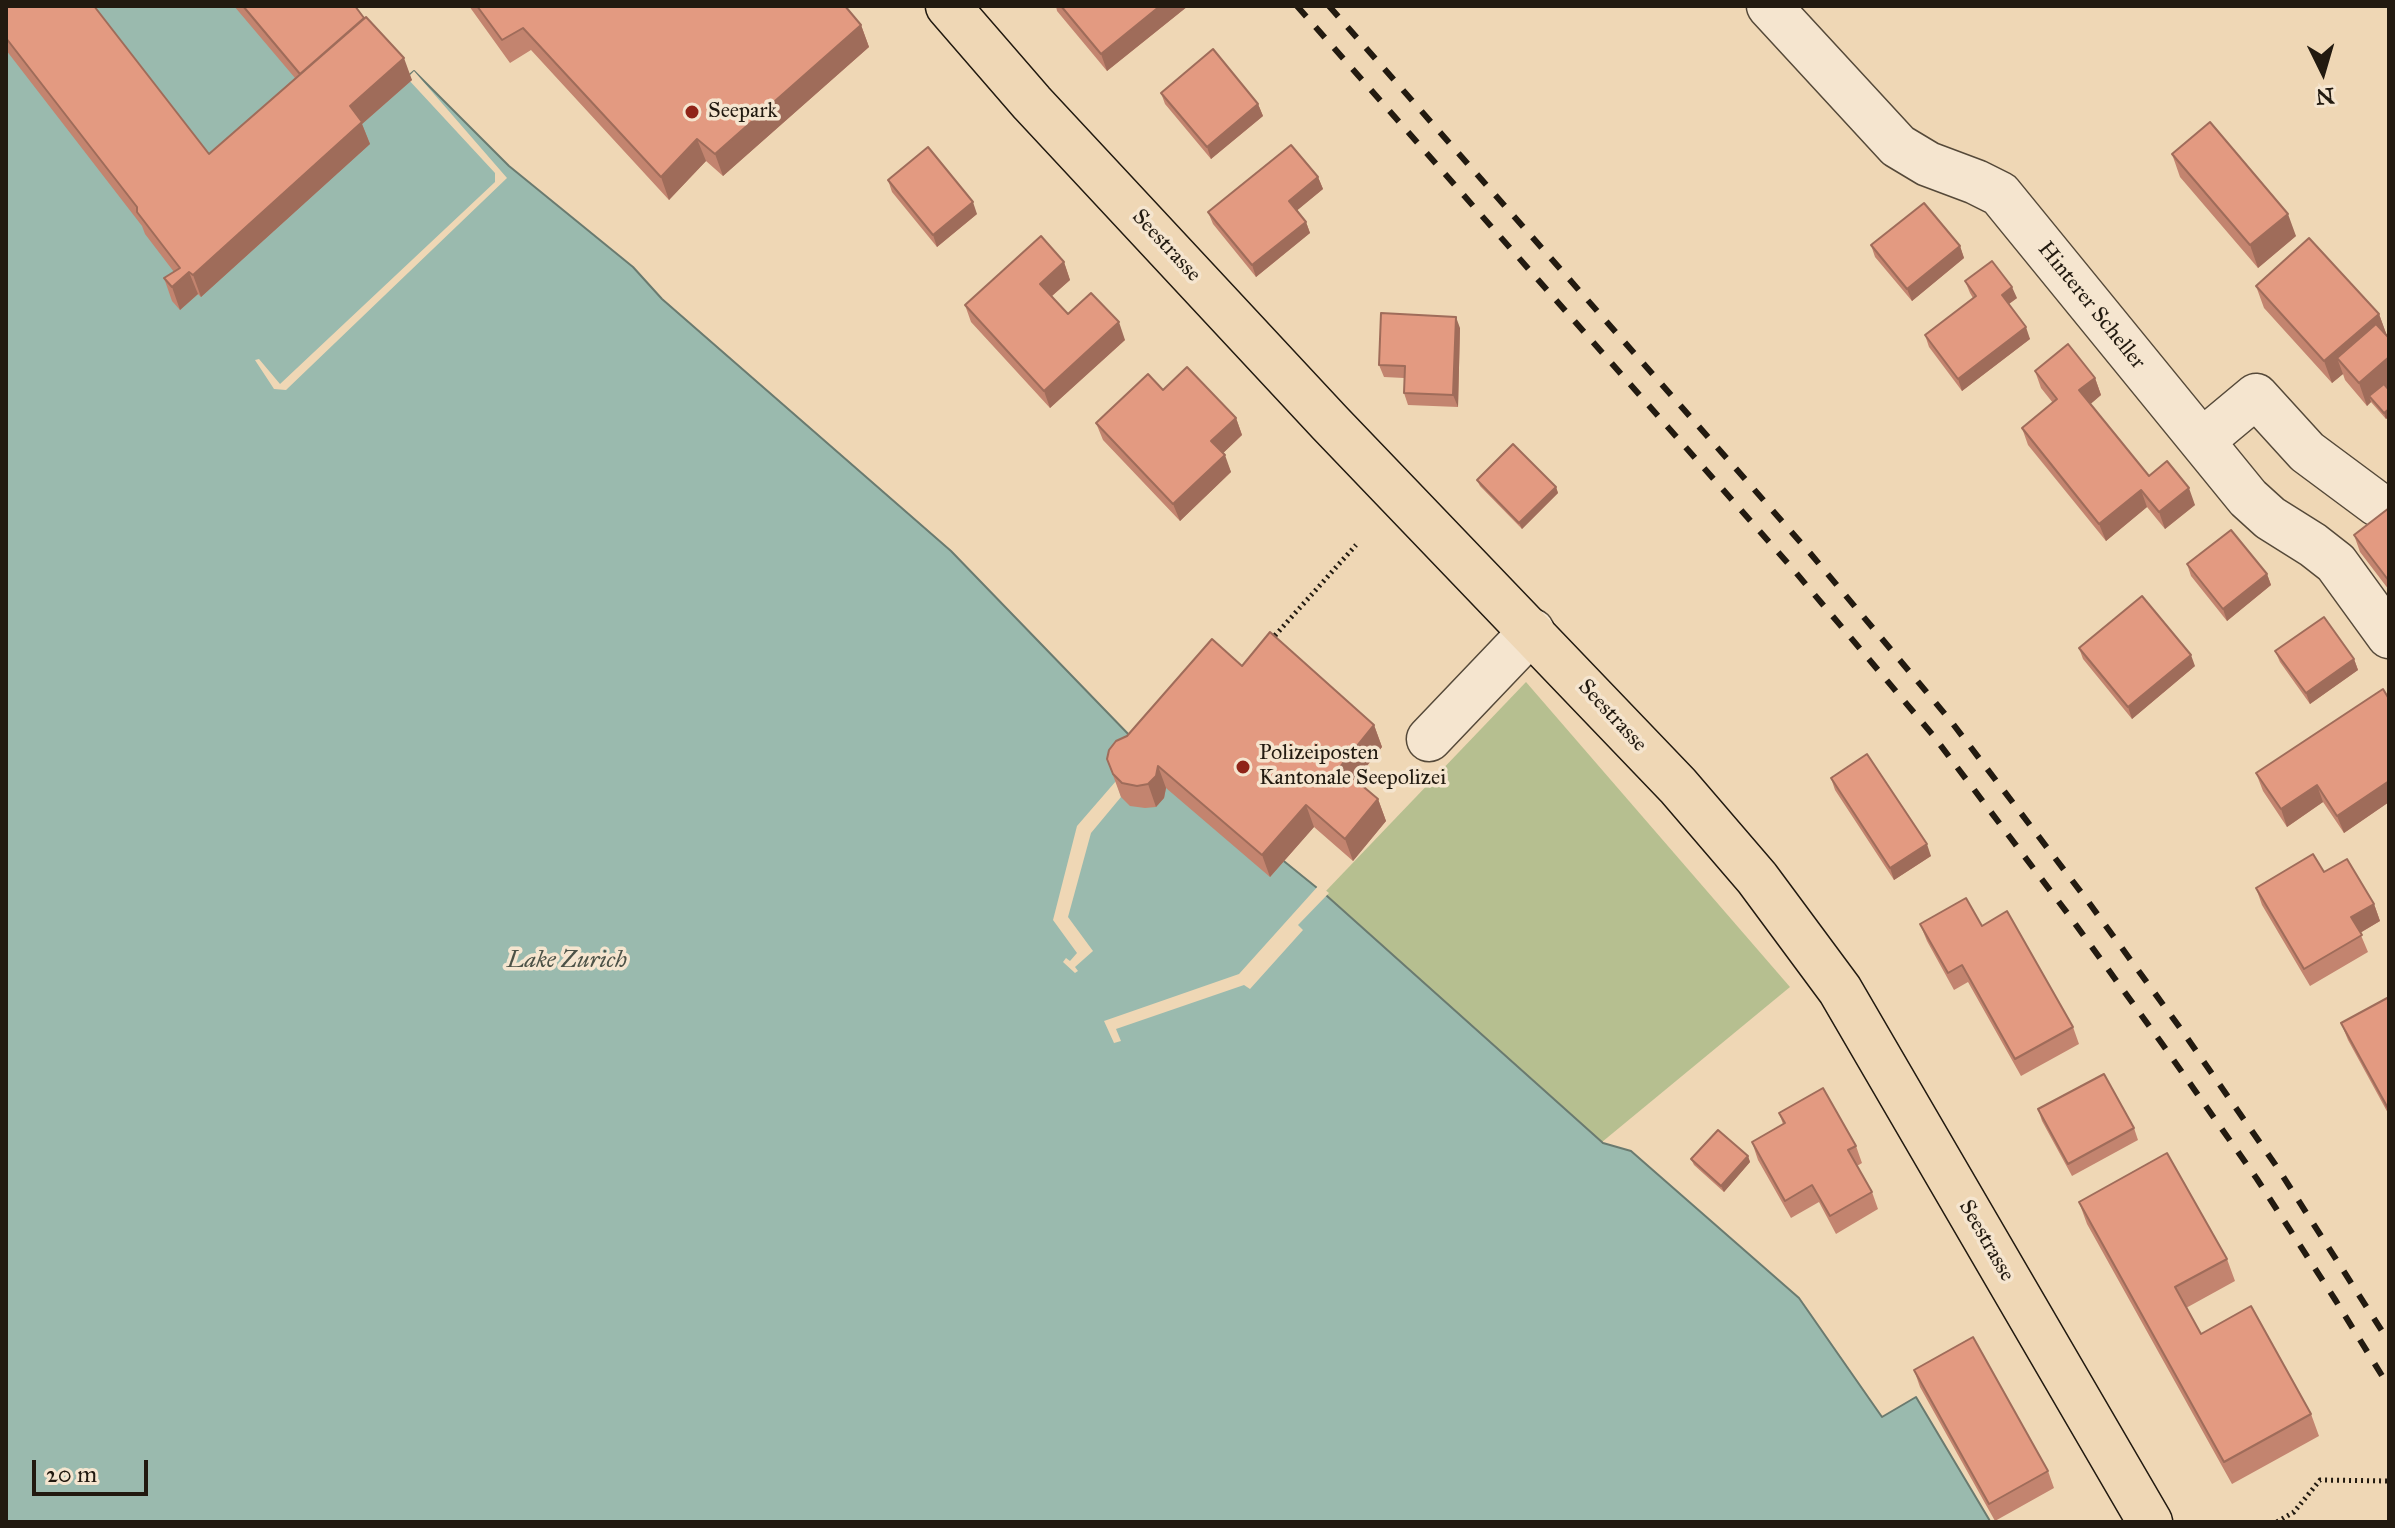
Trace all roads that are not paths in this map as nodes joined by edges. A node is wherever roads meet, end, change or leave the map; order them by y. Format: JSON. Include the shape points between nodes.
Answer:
{"nodes":[{"id":1,"x":948,"y":6,"type":"edge"},
{"id":2,"x":1769,"y":6,"type":"edge"},
{"id":3,"x":2202,"y":441,"type":"junction"},
{"id":4,"x":2383,"y":496,"type":"edge"},
{"id":5,"x":2336,"y":563,"type":"junction"},
{"id":6,"x":1532,"y":631,"type":"junction"},
{"id":7,"x":2389,"y":636,"type":"edge"},
{"id":8,"x":1429,"y":739,"type":"dead end"},
{"id":9,"x":2150,"y":1522,"type":"edge"}],
"edges":[{"from":1,"to":6,"type":"main road","name":"Seestrasse","via":[[1330,423]]},
{"from":2,"to":3,"type":"street","name":"Hinterer Scheller","via":[[1898,146],[2000,194]]},
{"from":3,"to":4,"type":"street","via":[[2256,396],[2307,452]]},
{"from":3,"to":5,"type":"street","name":"Hinterer Scheller","via":[[2248,498]]},
{"from":4,"to":5,"type":"street"},
{"from":5,"to":7,"type":"street","name":"Hinterer Scheller"},
{"from":6,"to":8,"type":"street"},
{"from":6,"to":9,"type":"main road","name":"Seestrasse","via":[[1698,809],[1840,990]]}]}
